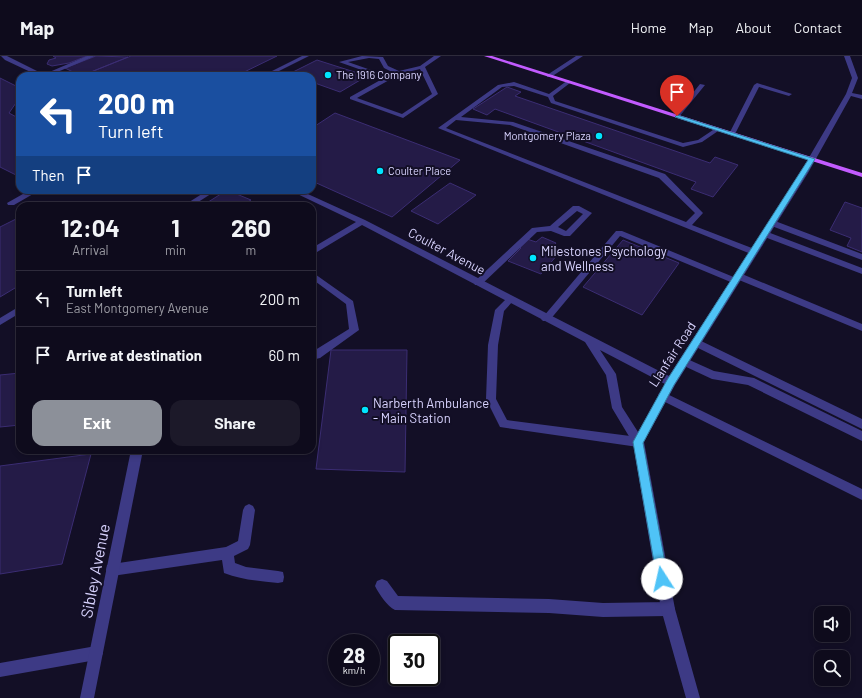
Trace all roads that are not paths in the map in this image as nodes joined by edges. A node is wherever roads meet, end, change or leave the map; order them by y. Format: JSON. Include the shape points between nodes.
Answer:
{"nodes":[{"id":1,"x":4,"y":56,"type":"edge"},
{"id":2,"x":92,"y":56,"type":"edge"},
{"id":3,"x":306,"y":56,"type":"edge"},
{"id":4,"x":438,"y":56,"type":"edge"},
{"id":5,"x":487,"y":56,"type":"edge"},
{"id":6,"x":580,"y":56,"type":"edge"},
{"id":7,"x":847,"y":56,"type":"edge"},
{"id":8,"x":422,"y":67,"type":"junction"},
{"id":9,"x":35,"y":72,"type":"edge"},
{"id":10,"x":54,"y":72,"type":"edge"},
{"id":11,"x":272,"y":72,"type":"edge"},
{"id":12,"x":398,"y":73,"type":"junction"},
{"id":13,"x":549,"y":76,"type":"junction"},
{"id":14,"x":389,"y":78,"type":"junction"},
{"id":15,"x":568,"y":82,"type":"junction"},
{"id":16,"x":702,"y":85,"type":"dead end"},
{"id":17,"x":789,"y":94,"type":"dead end"},
{"id":18,"x":849,"y":94,"type":"junction"},
{"id":19,"x":550,"y":96,"type":"junction"},
{"id":20,"x":862,"y":96,"type":"edge"},
{"id":21,"x":677,"y":116,"type":"junction"},
{"id":22,"x":455,"y":118,"type":"junction"},
{"id":23,"x":718,"y":129,"type":"junction"},
{"id":24,"x":732,"y":134,"type":"junction"},
{"id":25,"x":812,"y":159,"type":"junction"},
{"id":26,"x":862,"y":175,"type":"edge"},
{"id":27,"x":28,"y":194,"type":"edge"},
{"id":28,"x":206,"y":194,"type":"edge"},
{"id":29,"x":302,"y":194,"type":"edge"},
{"id":30,"x":194,"y":202,"type":"edge"},
{"id":31,"x":11,"y":203,"type":"dead end"},
{"id":32,"x":362,"y":222,"type":"junction"},
{"id":33,"x":772,"y":223,"type":"junction"},
{"id":34,"x":687,"y":225,"type":"junction"},
{"id":35,"x":552,"y":228,"type":"dead end"},
{"id":36,"x":765,"y":234,"type":"junction"},
{"id":37,"x":316,"y":250,"type":"edge"},
{"id":38,"x":754,"y":252,"type":"junction"},
{"id":39,"x":862,"y":257,"type":"edge"},
{"id":40,"x":862,"y":271,"type":"edge"},
{"id":41,"x":316,"y":278,"type":"edge"},
{"id":42,"x":738,"y":278,"type":"junction"},
{"id":43,"x":478,"y":283,"type":"junction"},
{"id":44,"x":510,"y":300,"type":"junction"},
{"id":45,"x":16,"y":312,"type":"edge"},
{"id":46,"x":546,"y":319,"type":"junction"},
{"id":47,"x":0,"y":322,"type":"edge"},
{"id":48,"x":862,"y":328,"type":"edge"},
{"id":49,"x":588,"y":339,"type":"junction"},
{"id":50,"x":697,"y":343,"type":"junction"},
{"id":51,"x":316,"y":355,"type":"edge"},
{"id":52,"x":685,"y":362,"type":"junction"},
{"id":53,"x":671,"y":382,"type":"junction"},
{"id":54,"x":663,"y":396,"type":"junction"},
{"id":55,"x":862,"y":424,"type":"edge"},
{"id":56,"x":862,"y":436,"type":"edge"},
{"id":57,"x":638,"y":442,"type":"junction"},
{"id":58,"x":136,"y":454,"type":"edge"},
{"id":59,"x":862,"y":495,"type":"edge"},
{"id":60,"x":249,"y":510,"type":"dead end"},
{"id":61,"x":227,"y":553,"type":"junction"},
{"id":62,"x":112,"y":570,"type":"junction"},
{"id":63,"x":278,"y":577,"type":"dead end"},
{"id":64,"x":382,"y":586,"type":"dead end"},
{"id":65,"x":668,"y":609,"type":"junction"},
{"id":66,"x":96,"y":653,"type":"junction"},
{"id":67,"x":0,"y":670,"type":"edge"},
{"id":68,"x":87,"y":698,"type":"edge"},
{"id":69,"x":693,"y":698,"type":"edge"}],
"edges":[{"from":1,"to":9,"type":"street"},
{"from":2,"to":10,"type":"street"},
{"from":3,"to":11,"type":"street"},
{"from":4,"to":8,"type":"street"},
{"from":5,"to":13,"type":"main road"},
{"from":6,"to":13,"type":"street"},
{"from":7,"to":18,"type":"street","name":"Llanfair Road","via":[[855,78]]},
{"from":8,"to":12,"type":"street"},
{"from":8,"to":14,"type":"street","via":[[435,94],[403,116],[352,98]]},
{"from":12,"to":14,"type":"street"},
{"from":12,"to":14,"type":"street","via":[[386,67],[381,58],[369,56],[342,62]]},
{"from":13,"to":15,"type":"main road"},
{"from":15,"to":19,"type":"street"},
{"from":15,"to":21,"type":"main road"},
{"from":16,"to":21,"type":"street"},
{"from":17,"to":24,"type":"street","via":[[757,84]]},
{"from":18,"to":20,"type":"street"},
{"from":18,"to":25,"type":"street","name":"Llanfair Road"},
{"from":19,"to":22,"type":"street","via":[[514,84],[500,86]]},
{"from":19,"to":23,"type":"street","via":[[553,102],[683,145],[700,141]]},
{"from":21,"to":23,"type":"main road"},
{"from":22,"to":34,"type":"street","via":[[440,128]]},
{"from":22,"to":34,"type":"street","via":[[511,123],[662,176],[699,213]]},
{"from":23,"to":24,"type":"main road"},
{"from":24,"to":25,"type":"main road"},
{"from":25,"to":26,"type":"main road"},
{"from":25,"to":33,"type":"street","name":"Llanfair Road"},
{"from":27,"to":31,"type":"street"},
{"from":28,"to":30,"type":"street"},
{"from":29,"to":32,"type":"street","name":"Coulter Avenue"},
{"from":32,"to":37,"type":"street"},
{"from":32,"to":43,"type":"street","name":"Coulter Avenue"},
{"from":33,"to":36,"type":"street","name":"Llanfair Road"},
{"from":33,"to":39,"type":"street"},
{"from":34,"to":38,"type":"street"},
{"from":35,"to":43,"type":"street","via":[[535,230]]},
{"from":36,"to":38,"type":"street","name":"Llanfair Road"},
{"from":36,"to":40,"type":"street"},
{"from":38,"to":42,"type":"street","name":"Llanfair Road"},
{"from":41,"to":51,"type":"street","via":[[350,302],[354,330]]},
{"from":42,"to":46,"type":"street","via":[[619,233]]},
{"from":42,"to":48,"type":"street"},
{"from":42,"to":50,"type":"street","name":"Llanfair Road"},
{"from":43,"to":44,"type":"street","name":"Coulter Avenue"},
{"from":44,"to":46,"type":"street","name":"Coulter Avenue"},
{"from":44,"to":57,"type":"street","via":[[500,310],[493,345],[491,398],[504,424]]},
{"from":45,"to":47,"type":"street"},
{"from":46,"to":49,"type":"street","name":"Coulter Avenue"},
{"from":49,"to":53,"type":"street","name":"Coulter Avenue"},
{"from":49,"to":57,"type":"street","via":[[611,374],[617,408]]},
{"from":50,"to":52,"type":"street","name":"Llanfair Road"},
{"from":50,"to":55,"type":"street"},
{"from":52,"to":53,"type":"street","name":"Llanfair Road"},
{"from":52,"to":56,"type":"street","via":[[712,375],[750,381]]},
{"from":53,"to":54,"type":"street","name":"Llanfair Road"},
{"from":54,"to":57,"type":"street","name":"Llanfair Road"},
{"from":54,"to":59,"type":"street"},
{"from":57,"to":65,"type":"street"},
{"from":58,"to":62,"type":"street","name":"Sibley Avenue"},
{"from":60,"to":61,"type":"street","via":[[244,544]]},
{"from":61,"to":62,"type":"street"},
{"from":61,"to":63,"type":"street","via":[[229,568]]},
{"from":62,"to":66,"type":"street","name":"Sibley Avenue"},
{"from":64,"to":65,"type":"street","via":[[395,603],[549,606],[603,610]]},
{"from":65,"to":69,"type":"street"},
{"from":66,"to":67,"type":"street"},
{"from":66,"to":68,"type":"street","name":"Sibley Avenue"}]}
